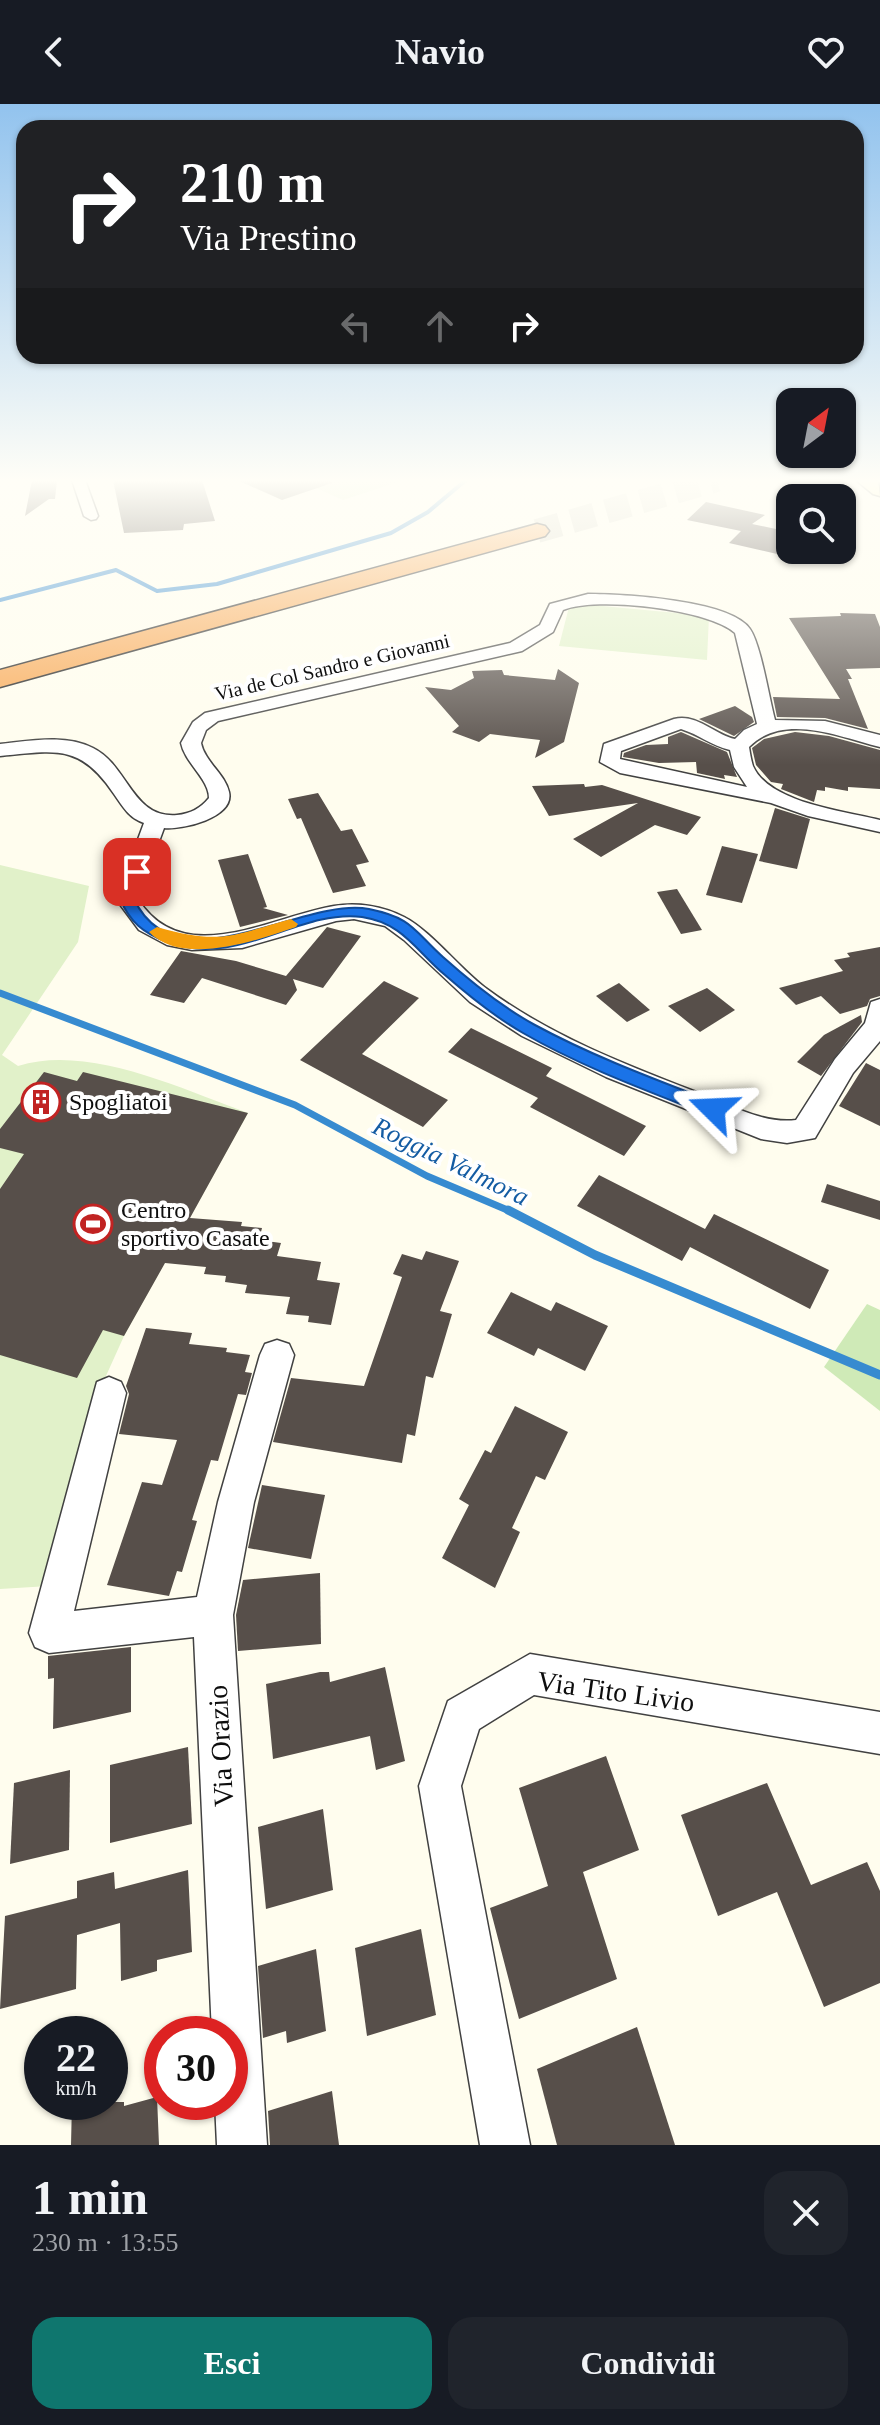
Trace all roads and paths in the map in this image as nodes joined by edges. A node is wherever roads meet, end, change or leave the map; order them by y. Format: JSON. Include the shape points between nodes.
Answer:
{"nodes":[{"id":1,"x":309,"y":575,"type":"edge"},
{"id":2,"x":376,"y":575,"type":"edge"},
{"id":3,"x":0,"y":663,"type":"edge"},
{"id":4,"x":0,"y":679,"type":"edge"},
{"id":5,"x":767,"y":726,"type":"junction"},
{"id":6,"x":880,"y":741,"type":"edge"},
{"id":7,"x":739,"y":746,"type":"junction"},
{"id":8,"x":0,"y":750,"type":"edge"},
{"id":9,"x":781,"y":799,"type":"junction"},
{"id":10,"x":156,"y":820,"type":"junction"},
{"id":11,"x":880,"y":826,"type":"edge"},
{"id":12,"x":880,"y":1008,"type":"edge"},
{"id":13,"x":277,"y":1355,"type":"dead end"},
{"id":14,"x":109,"y":1393,"type":"dead end"},
{"id":15,"x":213,"y":1615,"type":"junction"},
{"id":16,"x":880,"y":1733,"type":"edge"},
{"id":17,"x":242,"y":2145,"type":"edge"},
{"id":18,"x":505,"y":2145,"type":"edge"}],
"edges":[{"from":1,"to":3,"type":"highway"},
{"from":2,"to":4,"type":"highway"},
{"from":5,"to":6,"type":"street","via":[[819,726]]},
{"from":5,"to":7,"type":"street","via":[[753,731]]},
{"from":5,"to":10,"type":"street","name":"Via de Col Sandro e Giovanni","via":[[743,631],[731,620],[578,598],[556,607],[547,628],[516,647],[212,717],[192,731],[189,740],[219,798],[197,818]]},
{"from":7,"to":9,"type":"street","via":[[744,771]]},
{"from":7,"to":9,"type":"street","via":[[713,740],[703,730],[681,723],[611,748],[610,762]]},
{"from":8,"to":10,"type":"street","via":[[59,746],[87,752],[137,812]]},
{"from":9,"to":11,"type":"street"},
{"from":10,"to":12,"type":"street","via":[[127,899],[135,917],[153,931],[210,944],[334,913],[386,917],[407,928],[478,995],[528,1029],[763,1129],[805,1130],[844,1066],[878,1026]]},
{"from":13,"to":15,"type":"street","name":"Via Orazio","via":[[236,1502]]},
{"from":14,"to":15,"type":"street","via":[[49,1633]]},
{"from":15,"to":17,"type":"street","name":"Via Orazio"},
{"from":16,"to":18,"type":"street","name":"Via Tito Livio","via":[[530,1674],[463,1716],[440,1786]]}]}
